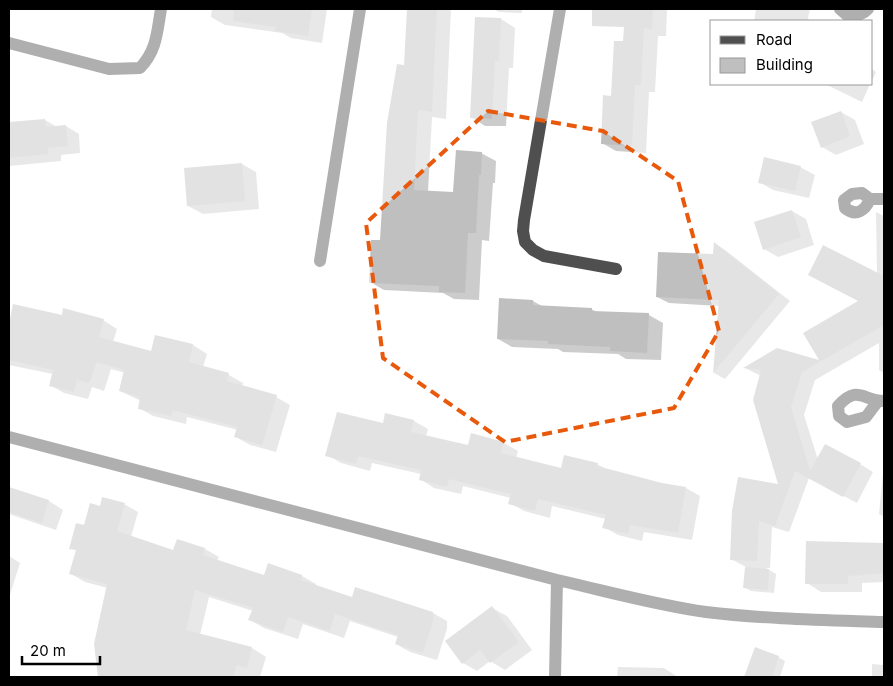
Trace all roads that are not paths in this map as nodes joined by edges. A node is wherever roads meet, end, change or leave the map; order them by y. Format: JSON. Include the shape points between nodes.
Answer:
{"nodes":[{"id":1,"x":162,"y":9,"type":"edge"},
{"id":2,"x":360,"y":9,"type":"edge"},
{"id":3,"x":560,"y":9,"type":"edge"},
{"id":4,"x":840,"y":9,"type":"edge"},
{"id":5,"x":868,"y":9,"type":"edge"},
{"id":6,"x":9,"y":43,"type":"edge"},
{"id":7,"x":870,"y":199,"type":"dead end"},
{"id":8,"x":884,"y":199,"type":"edge"},
{"id":9,"x":320,"y":261,"type":"dead end"},
{"id":10,"x":616,"y":269,"type":"dead end"},
{"id":11,"x":9,"y":437,"type":"edge"},
{"id":12,"x":557,"y":580,"type":"junction"},
{"id":13,"x":884,"y":622,"type":"edge"},
{"id":14,"x":555,"y":677,"type":"edge"}],
"edges":[{"from":1,"to":6,"type":"street","via":[[150,57],[140,68],[109,70]]},
{"from":2,"to":9,"type":"street"},
{"from":3,"to":10,"type":"street","via":[[524,220],[525,242],[544,256]]},
{"from":4,"to":5,"type":"street","via":[[848,16],[857,16]]},
{"from":7,"to":8,"type":"street"},
{"from":11,"to":12,"type":"street"},
{"from":12,"to":13,"type":"street","via":[[704,611],[772,618]]},
{"from":12,"to":14,"type":"street"}]}
